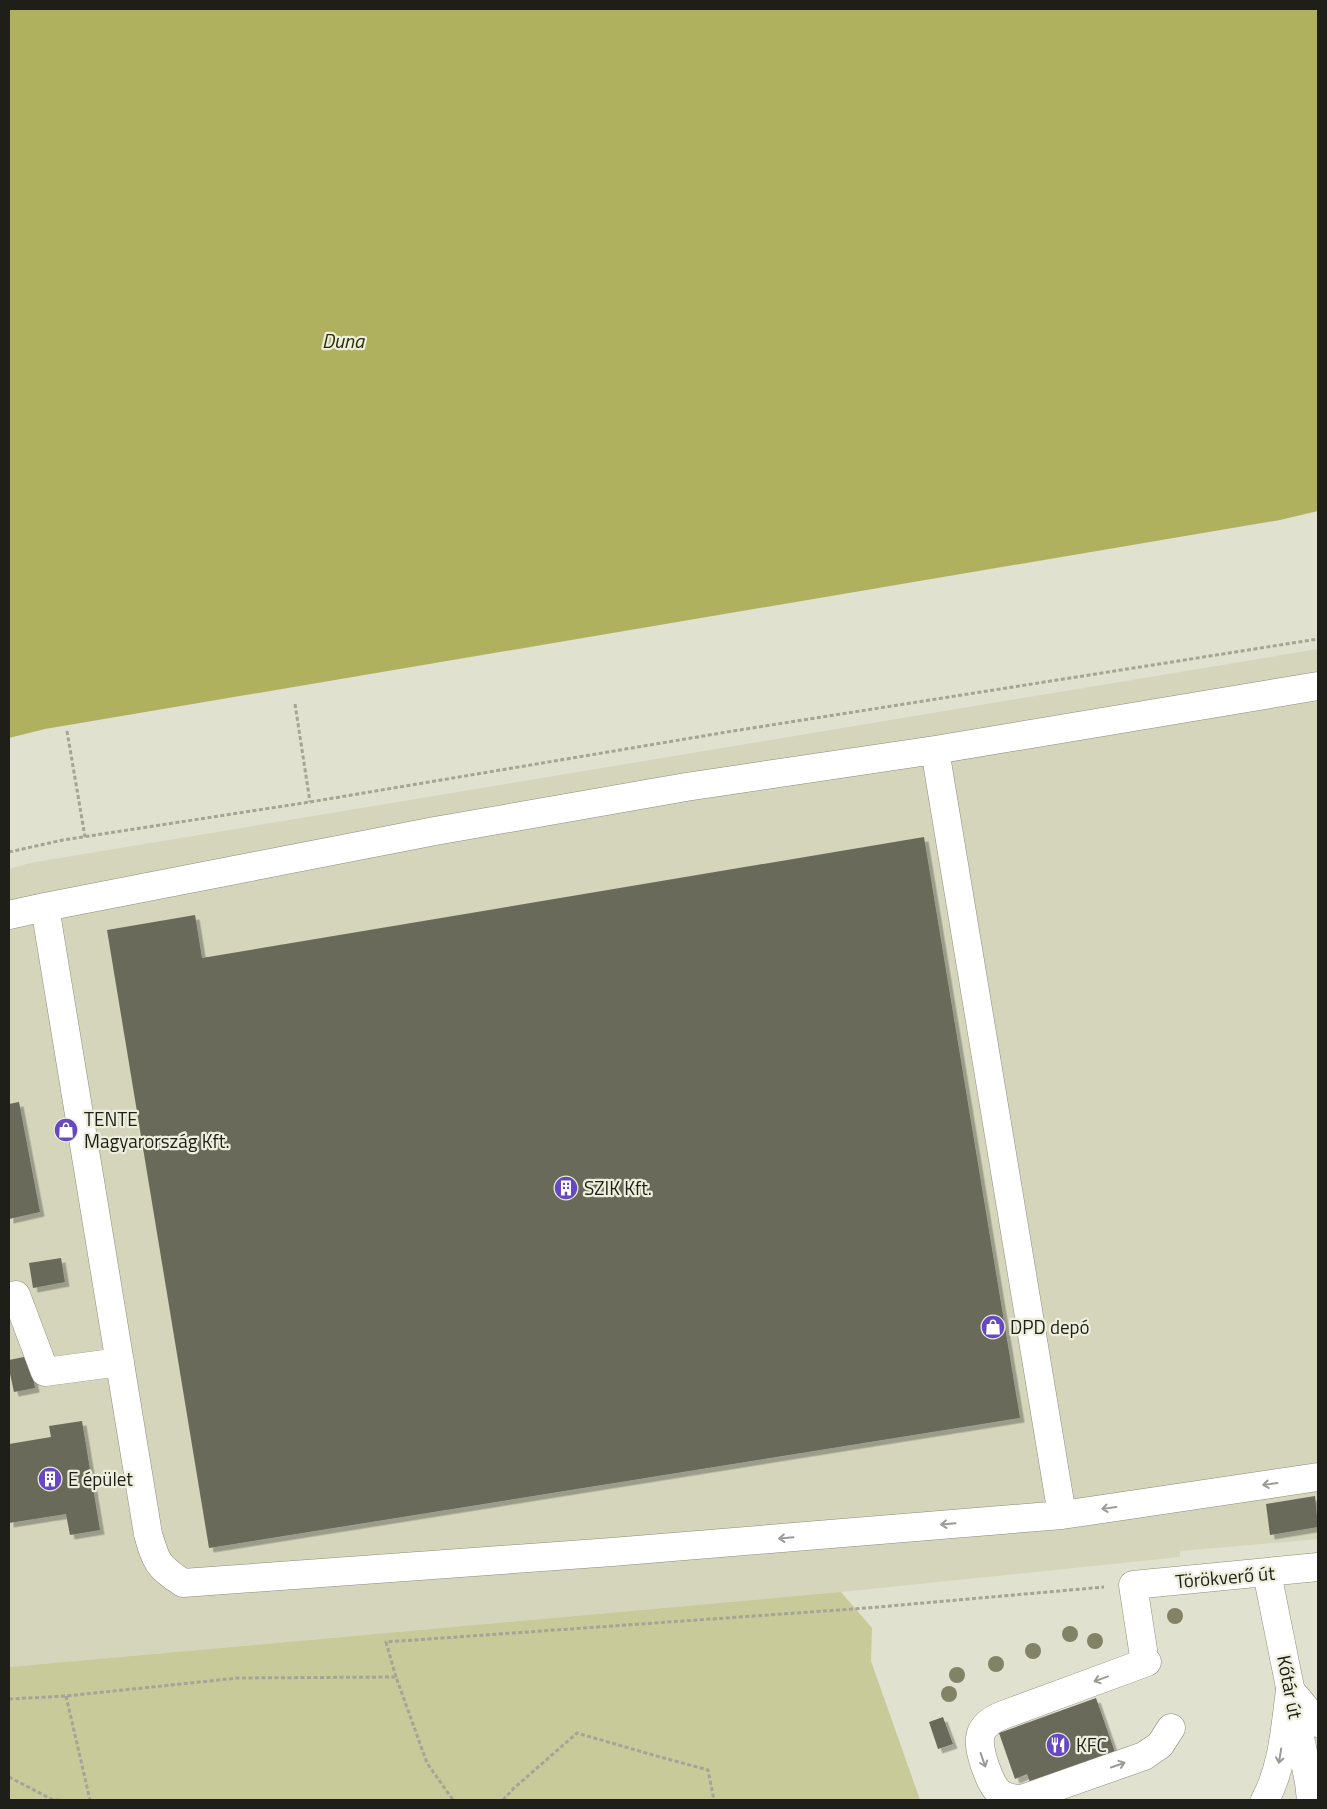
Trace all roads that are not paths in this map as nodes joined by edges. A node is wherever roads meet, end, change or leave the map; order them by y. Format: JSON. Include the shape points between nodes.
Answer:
{"nodes":[{"id":1,"x":1318,"y":686,"type":"edge"},
{"id":2,"x":935,"y":750,"type":"junction"},
{"id":3,"x":45,"y":907,"type":"junction"},
{"id":4,"x":9,"y":915,"type":"edge"},
{"id":5,"x":9,"y":1296,"type":"edge"},
{"id":6,"x":120,"y":1362,"type":"junction"},
{"id":7,"x":1318,"y":1477,"type":"edge"},
{"id":8,"x":1062,"y":1515,"type":"junction"},
{"id":9,"x":1318,"y":1568,"type":"edge"},
{"id":10,"x":1267,"y":1573,"type":"junction"},
{"id":11,"x":1290,"y":1690,"type":"junction"},
{"id":12,"x":1318,"y":1723,"type":"edge"},
{"id":13,"x":1170,"y":1728,"type":"dead end"},
{"id":14,"x":1265,"y":1800,"type":"edge"},
{"id":15,"x":1311,"y":1800,"type":"edge"}],
"edges":[{"from":1,"to":2,"type":"street"},
{"from":2,"to":3,"type":"street","via":[[445,829]]},
{"from":2,"to":8,"type":"street"},
{"from":3,"to":4,"type":"street"},
{"from":3,"to":6,"type":"street"},
{"from":5,"to":6,"type":"street","via":[[16,1295],[44,1372]]},
{"from":8,"to":6,"type":"street","one_way":true,"via":[[183,1583],[165,1572],[154,1556]]},
{"from":7,"to":8,"type":"street","one_way":true},
{"from":9,"to":10,"type":"street","name":"Törökverő út"},
{"from":10,"to":11,"type":"street","name":"Kőtár út"},
{"from":10,"to":13,"type":"street","name":"Törökverő út","one_way":true,"via":[[1133,1585],[1145,1656],[1003,1715],[988,1723],[978,1744],[992,1784],[999,1793],[1022,1799],[1144,1756],[1160,1745]]},
{"from":11,"to":12,"type":"street"},
{"from":11,"to":14,"type":"street","one_way":true,"via":[[1279,1764]]},
{"from":11,"to":15,"type":"street","name":"Kőtár út"}]}
